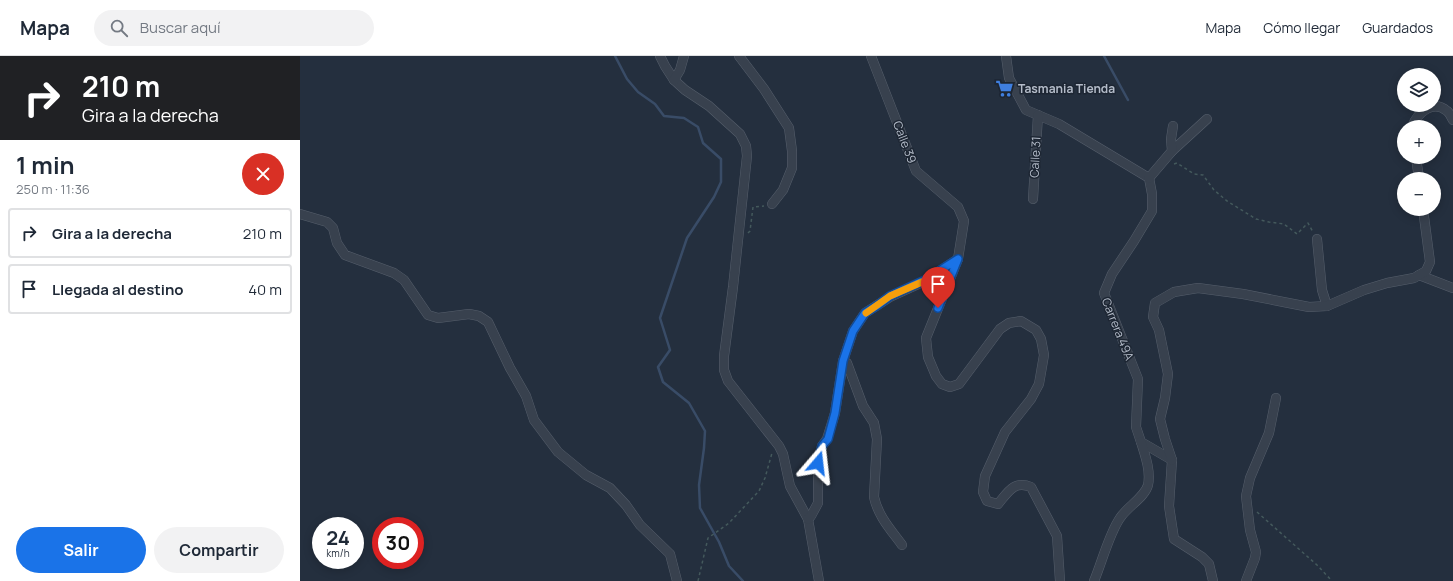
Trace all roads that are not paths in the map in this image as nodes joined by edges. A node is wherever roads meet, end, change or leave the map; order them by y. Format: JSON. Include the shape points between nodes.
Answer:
{"nodes":[{"id":1,"x":660,"y":56,"type":"edge"},
{"id":2,"x":684,"y":56,"type":"edge"},
{"id":3,"x":739,"y":56,"type":"edge"},
{"id":4,"x":872,"y":56,"type":"edge"},
{"id":5,"x":1006,"y":56,"type":"edge"},
{"id":6,"x":674,"y":80,"type":"junction"},
{"id":7,"x":1038,"y":115,"type":"junction"},
{"id":8,"x":1207,"y":119,"type":"dead end"},
{"id":9,"x":1414,"y":120,"type":"edge"},
{"id":10,"x":1453,"y":120,"type":"edge"},
{"id":11,"x":1173,"y":126,"type":"dead end"},
{"id":12,"x":1172,"y":151,"type":"junction"},
{"id":13,"x":1149,"y":178,"type":"junction"},
{"id":14,"x":1033,"y":199,"type":"dead end"},
{"id":15,"x":772,"y":204,"type":"road end"},
{"id":16,"x":300,"y":214,"type":"edge"},
{"id":17,"x":1424,"y":216,"type":"edge"},
{"id":18,"x":1317,"y":239,"type":"road end"},
{"id":19,"x":958,"y":259,"type":"junction"},
{"id":20,"x":1419,"y":275,"type":"junction"},
{"id":21,"x":1453,"y":288,"type":"edge"},
{"id":22,"x":1327,"y":306,"type":"junction"},
{"id":23,"x":843,"y":361,"type":"junction"},
{"id":24,"x":1276,"y":398,"type":"dead end"},
{"id":25,"x":1141,"y":442,"type":"junction"},
{"id":26,"x":1172,"y":460,"type":"junction"},
{"id":27,"x":808,"y":519,"type":"junction"},
{"id":28,"x":902,"y":545,"type":"dead end"},
{"id":29,"x":677,"y":581,"type":"edge"},
{"id":30,"x":819,"y":581,"type":"edge"},
{"id":31,"x":1060,"y":581,"type":"edge"},
{"id":32,"x":1094,"y":581,"type":"edge"},
{"id":33,"x":1213,"y":581,"type":"edge"},
{"id":34,"x":1246,"y":581,"type":"edge"}],
"edges":[{"from":1,"to":6,"type":"street"},
{"from":2,"to":6,"type":"street"},
{"from":3,"to":15,"type":"street","via":[[789,128],[792,168],[784,190]]},
{"from":4,"to":19,"type":"street","name":"Calle 39","via":[[916,171],[958,207],[964,220]]},
{"from":5,"to":7,"type":"street","via":[[1009,78],[1026,110]]},
{"from":6,"to":27,"type":"street","via":[[709,106],[740,134],[746,146],[724,370],[728,381],[779,446],[790,486]]},
{"from":7,"to":13,"type":"street","via":[[1059,124]]},
{"from":7,"to":14,"type":"street","name":"Calle 31"},
{"from":8,"to":12,"type":"street"},
{"from":9,"to":10,"type":"street","via":[[1427,108],[1438,107],[1448,112]]},
{"from":11,"to":12,"type":"street"},
{"from":12,"to":13,"type":"street"},
{"from":13,"to":25,"type":"street","name":"Carrera 49A","via":[[1152,211],[1112,274],[1104,293],[1138,379],[1136,427]]},
{"from":16,"to":29,"type":"street","via":[[327,222],[333,228],[337,243],[345,255],[394,273],[404,280],[428,315],[438,318],[469,314],[479,316],[488,322],[526,396],[534,420],[558,452],[586,475],[610,488],[626,504],[640,525],[670,554]]},
{"from":17,"to":20,"type":"street","via":[[1430,262],[1426,271]]},
{"from":18,"to":22,"type":"street","via":[[1322,290]]},
{"from":19,"to":23,"type":"street","via":[[925,280],[890,296],[865,313],[853,331]]},
{"from":19,"to":31,"type":"street","name":"Calle 39","via":[[926,338],[928,357],[936,376],[942,384],[950,388],[959,384],[1000,329],[1009,323],[1021,321],[1036,330],[1041,339],[1044,356],[1039,384],[1031,399],[1005,432],[985,476],[983,492],[988,501],[998,504],[1014,487],[1023,484],[1031,487],[1057,536]]},
{"from":20,"to":21,"type":"street"},
{"from":20,"to":22,"type":"street","via":[[1364,290]]},
{"from":22,"to":26,"type":"street","via":[[1309,307],[1198,288],[1174,292],[1155,303],[1153,317],[1159,330],[1168,374],[1160,419]]},
{"from":23,"to":27,"type":"street","via":[[835,413],[818,463],[818,503]]},
{"from":23,"to":28,"type":"street","via":[[848,364],[863,406],[874,423],[877,439],[874,497],[876,504],[881,516]]},
{"from":24,"to":34,"type":"street","via":[[1269,433],[1250,478],[1246,496],[1250,530],[1256,552]]},
{"from":25,"to":26,"type":"street"},
{"from":25,"to":32,"type":"street","via":[[1148,468],[1148,485],[1120,517]]},
{"from":26,"to":33,"type":"street","via":[[1169,506],[1174,540],[1209,564]]},
{"from":27,"to":30,"type":"street"}]}
